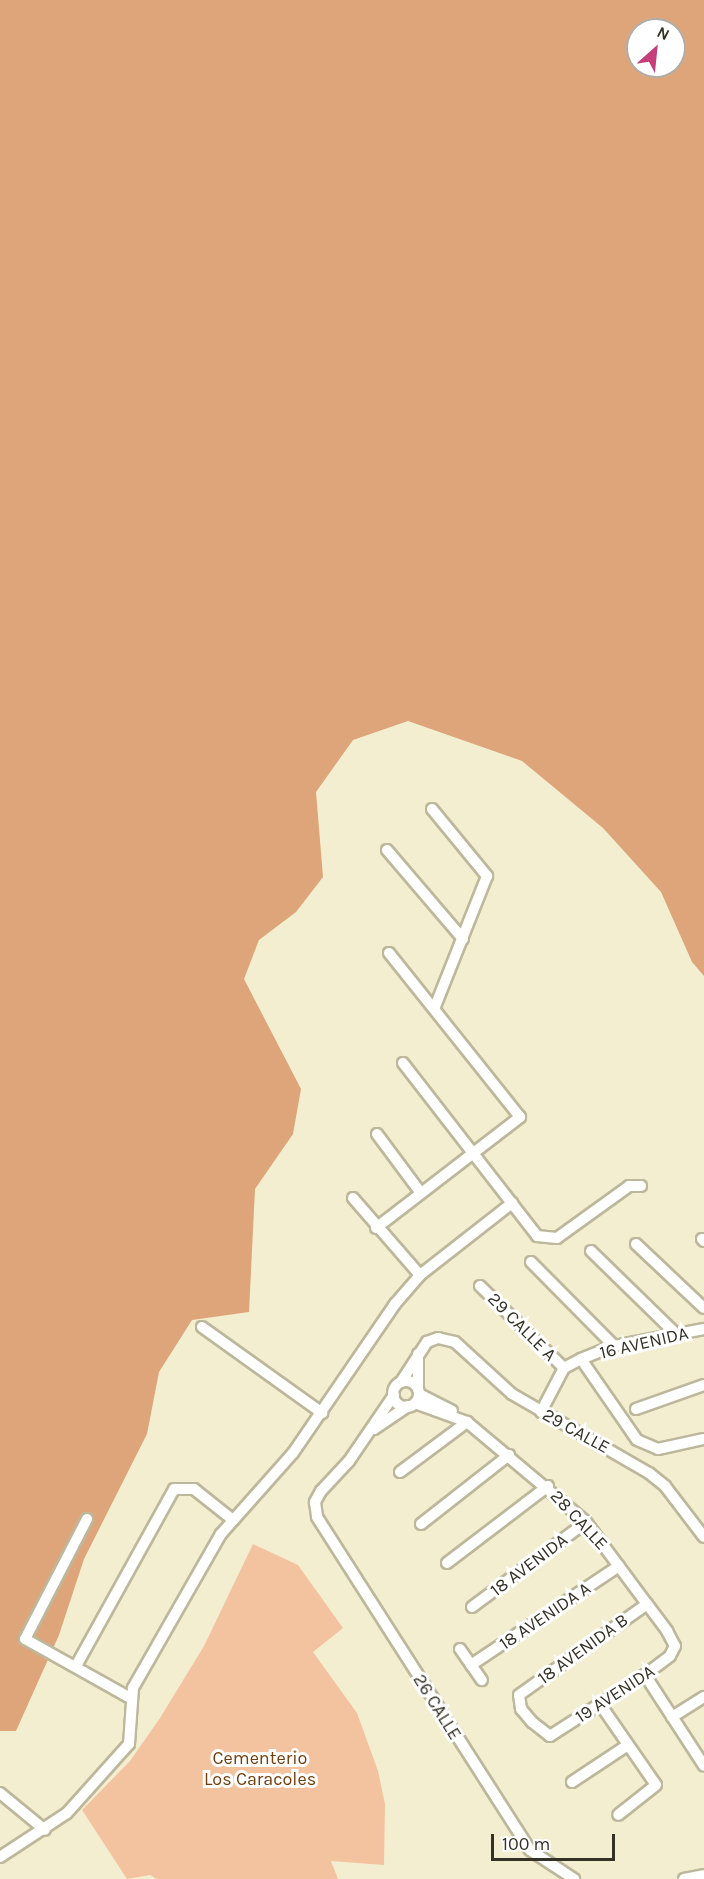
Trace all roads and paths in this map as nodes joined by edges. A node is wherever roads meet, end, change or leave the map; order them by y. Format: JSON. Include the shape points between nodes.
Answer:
{"nodes":[{"id":1,"x":432,"y":809,"type":"dead end"},
{"id":2,"x":387,"y":850,"type":"dead end"},
{"id":3,"x":463,"y":939,"type":"junction"},
{"id":4,"x":389,"y":953,"type":"dead end"},
{"id":5,"x":435,"y":1007,"type":"junction"},
{"id":6,"x":403,"y":1063,"type":"dead end"},
{"id":7,"x":377,"y":1134,"type":"dead end"},
{"id":8,"x":473,"y":1154,"type":"junction"},
{"id":9,"x":641,"y":1186,"type":"dead end"},
{"id":10,"x":420,"y":1192,"type":"junction"},
{"id":11,"x":353,"y":1198,"type":"dead end"},
{"id":12,"x":512,"y":1203,"type":"junction"},
{"id":13,"x":376,"y":1228,"type":"junction"},
{"id":14,"x":636,"y":1244,"type":"dead end"},
{"id":15,"x":591,"y":1251,"type":"dead end"},
{"id":16,"x":531,"y":1262,"type":"dead end"},
{"id":17,"x":420,"y":1275,"type":"junction"},
{"id":18,"x":480,"y":1286,"type":"dead end"},
{"id":19,"x":704,"y":1308,"type":"edge"},
{"id":20,"x":202,"y":1327,"type":"dead end"},
{"id":21,"x":704,"y":1329,"type":"edge"},
{"id":22,"x":676,"y":1334,"type":"junction"},
{"id":23,"x":614,"y":1346,"type":"junction"},
{"id":24,"x":418,"y":1354,"type":"junction"},
{"id":25,"x":581,"y":1359,"type":"junction"},
{"id":26,"x":564,"y":1368,"type":"junction"},
{"id":27,"x":401,"y":1383,"type":"junction"},
{"id":28,"x":704,"y":1385,"type":"edge"},
{"id":29,"x":394,"y":1395,"type":"junction"},
{"id":30,"x":415,"y":1398,"type":"junction"},
{"id":31,"x":636,"y":1409,"type":"dead end"},
{"id":32,"x":542,"y":1412,"type":"junction"},
{"id":33,"x":322,"y":1413,"type":"junction"},
{"id":34,"x":463,"y":1420,"type":"junction"},
{"id":35,"x":369,"y":1432,"type":"junction"},
{"id":36,"x":704,"y":1439,"type":"edge"},
{"id":37,"x":509,"y":1455,"type":"junction"},
{"id":38,"x":400,"y":1472,"type":"dead end"},
{"id":39,"x":548,"y":1486,"type":"junction"},
{"id":40,"x":87,"y":1519,"type":"dead end"},
{"id":41,"x":233,"y":1520,"type":"junction"},
{"id":42,"x":586,"y":1522,"type":"junction"},
{"id":43,"x":421,"y":1524,"type":"dead end"},
{"id":44,"x":704,"y":1537,"type":"edge"},
{"id":45,"x":447,"y":1563,"type":"dead end"},
{"id":46,"x":619,"y":1566,"type":"junction"},
{"id":47,"x":647,"y":1604,"type":"junction"},
{"id":48,"x":472,"y":1607,"type":"dead end"},
{"id":49,"x":675,"y":1646,"type":"joint"},
{"id":50,"x":460,"y":1649,"type":"dead end"},
{"id":51,"x":471,"y":1665,"type":"junction"},
{"id":52,"x":75,"y":1666,"type":"junction"},
{"id":53,"x":645,"y":1675,"type":"junction"},
{"id":54,"x":482,"y":1680,"type":"dead end"},
{"id":55,"x":704,"y":1697,"type":"edge"},
{"id":56,"x":130,"y":1698,"type":"junction"},
{"id":57,"x":600,"y":1704,"type":"junction"},
{"id":58,"x":672,"y":1717,"type":"junction"},
{"id":59,"x":550,"y":1736,"type":"joint"},
{"id":60,"x":628,"y":1744,"type":"junction"},
{"id":61,"x":702,"y":1760,"type":"edge"},
{"id":62,"x":572,"y":1782,"type":"dead end"},
{"id":63,"x":0,"y":1793,"type":"edge"},
{"id":64,"x":618,"y":1815,"type":"dead end"},
{"id":65,"x":45,"y":1830,"type":"junction"},
{"id":66,"x":0,"y":1857,"type":"edge"},
{"id":67,"x":704,"y":1875,"type":"edge"},
{"id":68,"x":574,"y":1879,"type":"edge"},
{"id":69,"x":684,"y":1879,"type":"edge"}],
"edges":[{"from":1,"to":3,"type":"street","via":[[488,876]]},
{"from":2,"to":3,"type":"street"},
{"from":3,"to":5,"type":"street"},
{"from":4,"to":5,"type":"street"},
{"from":5,"to":8,"type":"street","via":[[520,1117]]},
{"from":6,"to":8,"type":"street"},
{"from":7,"to":10,"type":"street"},
{"from":8,"to":10,"type":"street"},
{"from":8,"to":12,"type":"street"},
{"from":9,"to":12,"type":"street","via":[[629,1186],[575,1227],[547,1240],[537,1236]]},
{"from":10,"to":13,"type":"street"},
{"from":11,"to":13,"type":"street"},
{"from":12,"to":17,"type":"street"},
{"from":13,"to":17,"type":"street"},
{"from":14,"to":19,"type":"street"},
{"from":15,"to":22,"type":"street"},
{"from":16,"to":23,"type":"street"},
{"from":17,"to":33,"type":"street","via":[[395,1305]]},
{"from":18,"to":26,"type":"street","name":"29 CALLE A"},
{"from":20,"to":33,"type":"street"},
{"from":21,"to":22,"type":"street","name":"16 AVENIDA"},
{"from":22,"to":23,"type":"street","name":"16 AVENIDA"},
{"from":23,"to":25,"type":"street","name":"16 AVENIDA"},
{"from":24,"to":27,"type":"street"},
{"from":24,"to":30,"type":"street"},
{"from":24,"to":32,"type":"street","name":"29 CALLE","via":[[427,1342],[438,1338],[456,1342],[512,1394]]},
{"from":25,"to":26,"type":"street","name":"16 AVENIDA"},
{"from":25,"to":36,"type":"street","via":[[637,1440],[658,1449],[671,1449]]},
{"from":26,"to":32,"type":"street"},
{"from":27,"to":29,"type":"street"},
{"from":27,"to":30,"type":"street","name":"28 CALLE","via":[[410,1382]]},
{"from":28,"to":31,"type":"street"},
{"from":29,"to":30,"type":"street","via":[[398,1404]]},
{"from":29,"to":35,"type":"street"},
{"from":30,"to":34,"type":"street","name":"28 CALLE"},
{"from":30,"to":35,"type":"street"},
{"from":32,"to":44,"type":"street","name":"29 CALLE","via":[[649,1473],[665,1486]]},
{"from":33,"to":41,"type":"street"},
{"from":34,"to":37,"type":"street","name":"28 CALLE"},
{"from":34,"to":38,"type":"street"},
{"from":35,"to":68,"type":"street","name":"26 CALLE","via":[[321,1491],[315,1502],[317,1517],[530,1850]]},
{"from":37,"to":39,"type":"street","name":"28 CALLE"},
{"from":37,"to":43,"type":"street"},
{"from":39,"to":42,"type":"street","name":"28 CALLE"},
{"from":39,"to":45,"type":"street"},
{"from":40,"to":52,"type":"street","via":[[24,1635],[27,1641]]},
{"from":41,"to":52,"type":"street","via":[[194,1489],[174,1489]]},
{"from":41,"to":56,"type":"street","via":[[207,1557]]},
{"from":42,"to":46,"type":"street","name":"28 CALLE"},
{"from":42,"to":48,"type":"street","name":"18 AVENIDA"},
{"from":46,"to":47,"type":"street","name":"28 CALLE"},
{"from":46,"to":51,"type":"street","name":"18 AVENIDA A"},
{"from":47,"to":49,"type":"street","name":"28 CALLE"},
{"from":47,"to":59,"type":"street","name":"18 AVENIDA B","via":[[519,1695],[521,1709]]},
{"from":49,"to":53,"type":"street","name":"19 AVENIDA","via":[[670,1656]]},
{"from":50,"to":51,"type":"street"},
{"from":51,"to":54,"type":"street"},
{"from":52,"to":56,"type":"street"},
{"from":53,"to":57,"type":"street","name":"19 AVENIDA"},
{"from":53,"to":58,"type":"street"},
{"from":55,"to":58,"type":"street"},
{"from":56,"to":65,"type":"street","via":[[133,1729],[129,1744],[67,1813]]},
{"from":57,"to":59,"type":"street","name":"19 AVENIDA"},
{"from":57,"to":60,"type":"street"},
{"from":58,"to":61,"type":"street"},
{"from":60,"to":62,"type":"street"},
{"from":60,"to":64,"type":"street","via":[[656,1785]]},
{"from":63,"to":65,"type":"street"},
{"from":65,"to":66,"type":"street"},
{"from":67,"to":69,"type":"street"}]}
